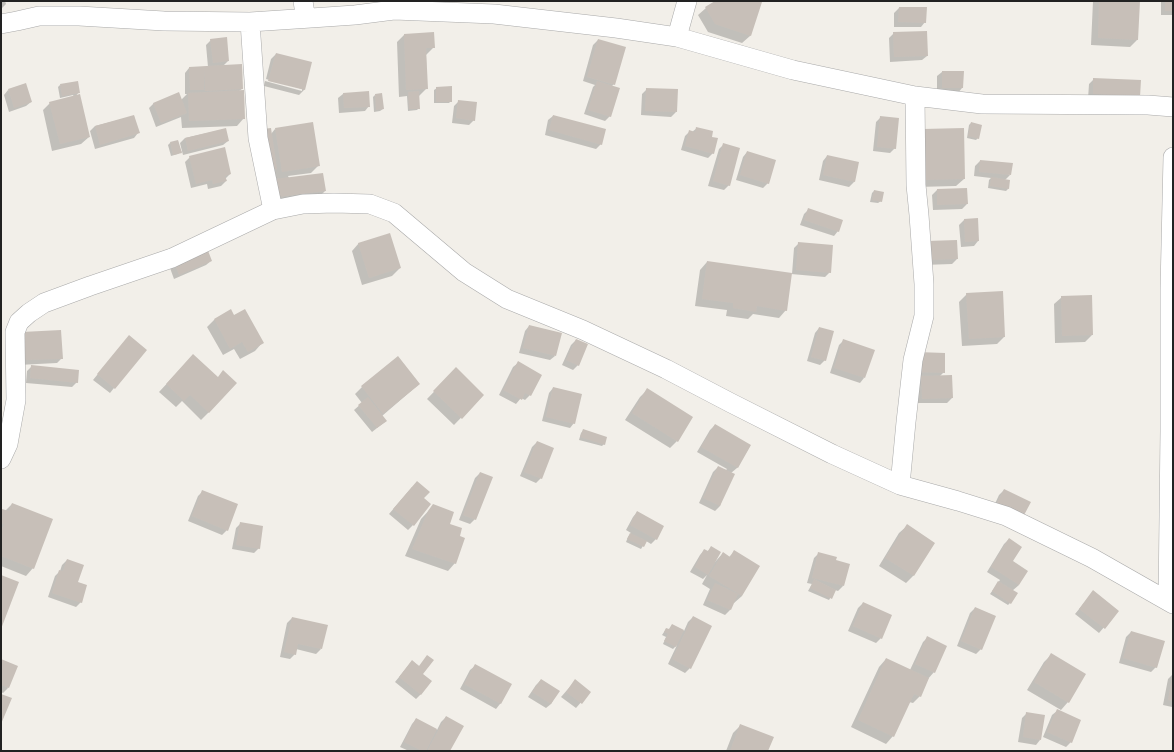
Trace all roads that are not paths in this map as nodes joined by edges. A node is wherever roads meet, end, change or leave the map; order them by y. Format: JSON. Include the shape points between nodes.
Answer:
{"nodes":[{"id":1,"x":303,"y":1,"type":"edge"},
{"id":2,"x":687,"y":1,"type":"edge"},
{"id":3,"x":311,"y":18,"type":"junction"},
{"id":4,"x":250,"y":22,"type":"junction"},
{"id":5,"x":1,"y":24,"type":"edge"},
{"id":6,"x":677,"y":37,"type":"junction"},
{"id":7,"x":915,"y":96,"type":"junction"},
{"id":8,"x":1173,"y":107,"type":"edge"},
{"id":9,"x":1173,"y":157,"type":"edge"},
{"id":10,"x":273,"y":210,"type":"junction"},
{"id":11,"x":1,"y":459,"type":"edge"},
{"id":12,"x":900,"y":485,"type":"junction"},
{"id":13,"x":1170,"y":603,"type":"edge"}],
"edges":[{"from":1,"to":3,"type":"street","via":[[305,14]]},
{"from":2,"to":6,"type":"street"},
{"from":3,"to":4,"type":"street"},
{"from":3,"to":6,"type":"street","via":[[394,10],[487,14]]},
{"from":4,"to":5,"type":"street","via":[[39,16]]},
{"from":4,"to":10,"type":"street","via":[[258,138]]},
{"from":6,"to":7,"type":"street","via":[[793,70]]},
{"from":7,"to":8,"type":"street","via":[[982,104]]},
{"from":7,"to":12,"type":"street","via":[[916,185],[920,215],[924,316],[913,360]]},
{"from":9,"to":13,"type":"street","via":[[1170,289]]},
{"from":10,"to":11,"type":"street","via":[[172,258],[44,303],[19,322],[15,332],[16,400],[8,444]]},
{"from":10,"to":12,"type":"street","via":[[303,204],[342,203],[370,204],[394,213],[464,272],[507,299],[597,336],[832,454]]},
{"from":12,"to":13,"type":"street","via":[[1006,516],[1092,558]]}]}
